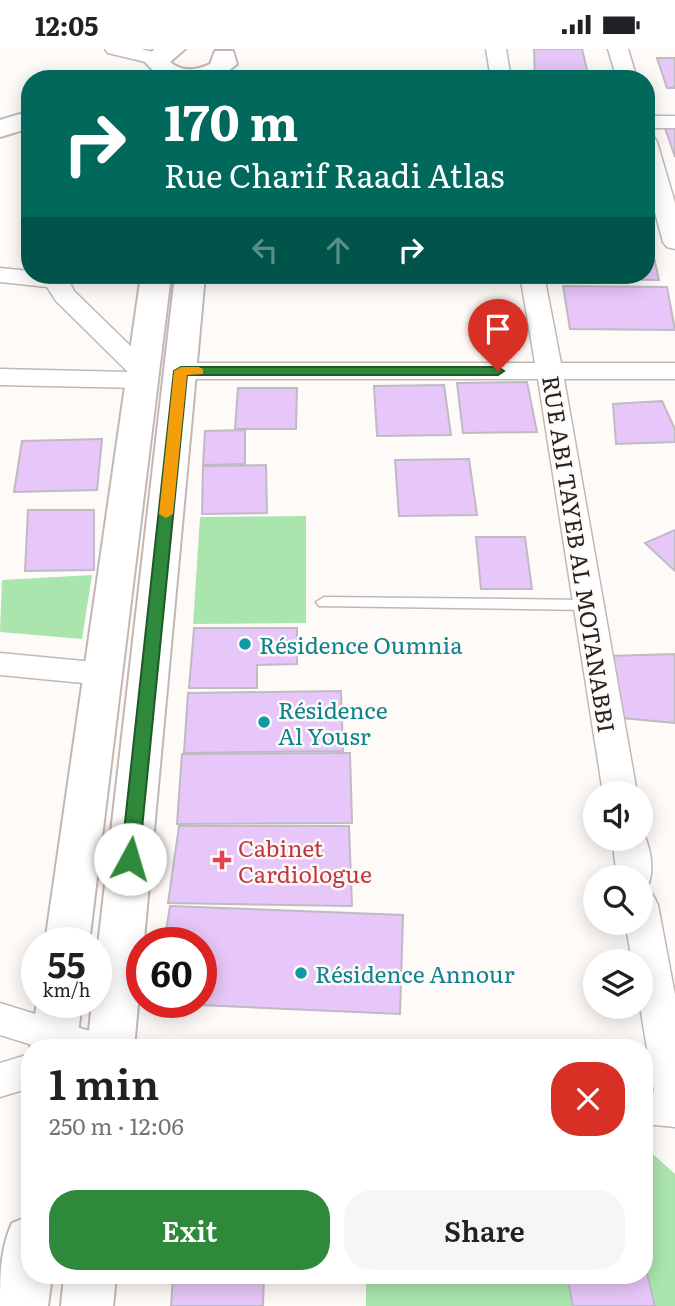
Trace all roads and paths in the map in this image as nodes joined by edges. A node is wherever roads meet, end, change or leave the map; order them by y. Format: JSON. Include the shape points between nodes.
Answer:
{"nodes":[{"id":1,"x":115,"y":49,"type":"edge"},
{"id":2,"x":496,"y":49,"type":"edge"},
{"id":3,"x":618,"y":49,"type":"edge"},
{"id":4,"x":221,"y":61,"type":"edge"},
{"id":5,"x":165,"y":65,"type":"edge"},
{"id":6,"x":500,"y":70,"type":"edge"},
{"id":7,"x":624,"y":70,"type":"edge"},
{"id":8,"x":21,"y":122,"type":"edge"},
{"id":9,"x":655,"y":122,"type":"edge"},
{"id":10,"x":675,"y":122,"type":"edge"},
{"id":11,"x":0,"y":129,"type":"edge"},
{"id":12,"x":655,"y":173,"type":"edge"},
{"id":13,"x":675,"y":242,"type":"edge"},
{"id":14,"x":0,"y":275,"type":"edge"},
{"id":15,"x":21,"y":276,"type":"edge"},
{"id":16,"x":61,"y":284,"type":"edge"},
{"id":17,"x":155,"y":284,"type":"edge"},
{"id":18,"x":189,"y":284,"type":"edge"},
{"id":19,"x":534,"y":284,"type":"edge"},
{"id":20,"x":181,"y":371,"type":"junction"},
{"id":21,"x":550,"y":371,"type":"junction"},
{"id":22,"x":675,"y":371,"type":"edge"},
{"id":23,"x":142,"y":376,"type":"junction"},
{"id":24,"x":0,"y":377,"type":"edge"},
{"id":25,"x":324,"y":603,"type":"dead end"},
{"id":26,"x":587,"y":605,"type":"junction"},
{"id":27,"x":0,"y":664,"type":"edge"},
{"id":28,"x":104,"y":674,"type":"junction"},
{"id":29,"x":618,"y":781,"type":"edge"},
{"id":30,"x":69,"y":927,"type":"edge"},
{"id":31,"x":645,"y":935,"type":"edge"},
{"id":32,"x":0,"y":1019,"type":"edge"},
{"id":33,"x":53,"y":1039,"type":"edge"},
{"id":34,"x":111,"y":1039,"type":"edge"},
{"id":35,"x":21,"y":1066,"type":"edge"},
{"id":36,"x":0,"y":1080,"type":"edge"},
{"id":37,"x":675,"y":1098,"type":"edge"},
{"id":38,"x":653,"y":1108,"type":"edge"},
{"id":39,"x":675,"y":1110,"type":"edge"},
{"id":40,"x":25,"y":1284,"type":"edge"},
{"id":41,"x":89,"y":1284,"type":"edge"},
{"id":42,"x":22,"y":1306,"type":"edge"},
{"id":43,"x":87,"y":1306,"type":"edge"}],
"edges":[{"from":1,"to":5,"type":"street"},
{"from":2,"to":6,"type":"street"},
{"from":3,"to":7,"type":"street"},
{"from":4,"to":5,"type":"main road"},
{"from":8,"to":11,"type":"main road"},
{"from":9,"to":10,"type":"street"},
{"from":12,"to":13,"type":"street"},
{"from":14,"to":15,"type":"street"},
{"from":16,"to":23,"type":"street","via":[[65,296]]},
{"from":17,"to":23,"type":"main road"},
{"from":18,"to":20,"type":"main road"},
{"from":19,"to":21,"type":"street","name":"RUE ABI TAYEB AL MOTANABBI"},
{"from":20,"to":21,"type":"street"},
{"from":20,"to":34,"type":"main road"},
{"from":21,"to":22,"type":"street"},
{"from":21,"to":26,"type":"street","name":"RUE ABI TAYEB AL MOTANABBI"},
{"from":23,"to":24,"type":"street"},
{"from":23,"to":28,"type":"main road"},
{"from":25,"to":26,"type":"lane"},
{"from":26,"to":29,"type":"street","name":"RUE ABI TAYEB AL MOTANABBI"},
{"from":27,"to":28,"type":"street"},
{"from":28,"to":30,"type":"main road"},
{"from":31,"to":37,"type":"street"},
{"from":32,"to":33,"type":"street"},
{"from":35,"to":36,"type":"street"},
{"from":38,"to":39,"type":"street"},
{"from":40,"to":42,"type":"main road"},
{"from":41,"to":43,"type":"main road"}]}
